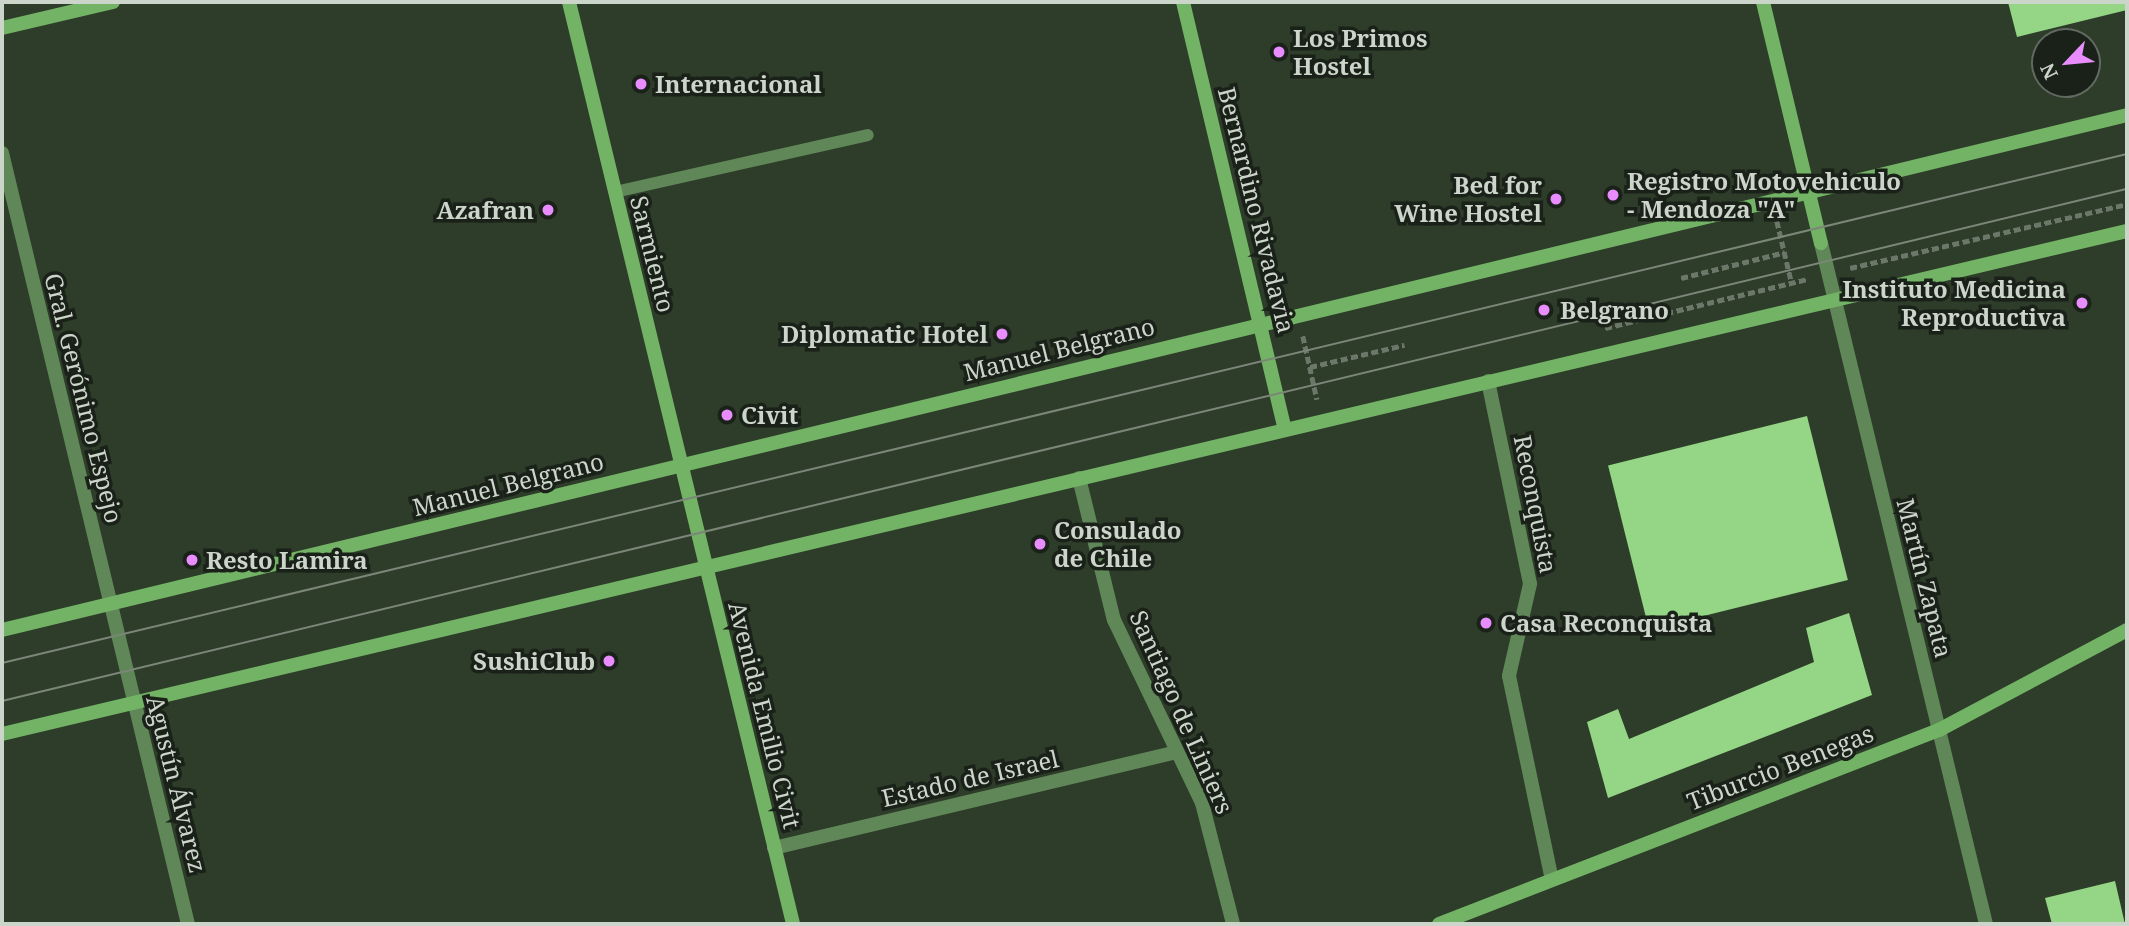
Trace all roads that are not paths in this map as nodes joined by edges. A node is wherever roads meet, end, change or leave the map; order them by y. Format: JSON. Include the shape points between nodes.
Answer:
{"nodes":[{"id":1,"x":113,"y":2,"type":"edge"},
{"id":2,"x":569,"y":2,"type":"edge"},
{"id":3,"x":1183,"y":2,"type":"edge"},
{"id":4,"x":1763,"y":2,"type":"edge"},
{"id":5,"x":2,"y":28,"type":"edge"},
{"id":6,"x":2127,"y":115,"type":"edge"},
{"id":7,"x":868,"y":135,"type":"dead end"},
{"id":8,"x":2,"y":153,"type":"edge"},
{"id":9,"x":1808,"y":189,"type":"junction"},
{"id":10,"x":615,"y":192,"type":"junction"},
{"id":11,"x":2127,"y":231,"type":"edge"},
{"id":12,"x":1834,"y":300,"type":"junction"},
{"id":13,"x":1261,"y":323,"type":"junction"},
{"id":14,"x":1488,"y":381,"type":"junction"},
{"id":15,"x":1286,"y":429,"type":"junction"},
{"id":16,"x":681,"y":465,"type":"junction"},
{"id":17,"x":1079,"y":478,"type":"junction"},
{"id":18,"x":694,"y":517,"type":"joint"},
{"id":19,"x":706,"y":566,"type":"junction"},
{"id":20,"x":111,"y":604,"type":"junction"},
{"id":21,"x":2,"y":630,"type":"edge"},
{"id":22,"x":2127,"y":630,"type":"edge"},
{"id":23,"x":123,"y":654,"type":"joint"},
{"id":24,"x":134,"y":702,"type":"junction"},
{"id":25,"x":1939,"y":730,"type":"junction"},
{"id":26,"x":2,"y":734,"type":"edge"},
{"id":27,"x":1176,"y":752,"type":"junction"},
{"id":28,"x":774,"y":848,"type":"junction"},
{"id":29,"x":1552,"y":880,"type":"junction"},
{"id":30,"x":188,"y":924,"type":"edge"},
{"id":31,"x":793,"y":924,"type":"edge"},
{"id":32,"x":1233,"y":924,"type":"edge"},
{"id":33,"x":1439,"y":924,"type":"edge"},
{"id":34,"x":1986,"y":924,"type":"edge"}],
"edges":[{"from":1,"to":5,"type":"street"},
{"from":2,"to":10,"type":"street","name":"Sarmiento"},
{"from":3,"to":13,"type":"street","name":"Bernardino Rivadavia"},
{"from":4,"to":9,"type":"street"},
{"from":6,"to":9,"type":"street","name":"Manuel Belgrano"},
{"from":7,"to":10,"type":"lane"},
{"from":8,"to":20,"type":"street","name":"Gral. Gerónimo Espejo"},
{"from":9,"to":12,"type":"street","name":"Martín Zapata"},
{"from":9,"to":13,"type":"street","name":"Manuel Belgrano"},
{"from":10,"to":16,"type":"street","name":"Sarmiento"},
{"from":11,"to":12,"type":"street"},
{"from":12,"to":14,"type":"street"},
{"from":12,"to":25,"type":"street","name":"Martín Zapata"},
{"from":13,"to":15,"type":"street","name":"Bernardino Rivadavia"},
{"from":13,"to":16,"type":"street","name":"Manuel Belgrano"},
{"from":14,"to":15,"type":"street"},
{"from":14,"to":29,"type":"street","name":"Reconquista","via":[[1531,584],[1509,676]]},
{"from":15,"to":17,"type":"street"},
{"from":16,"to":18,"type":"street","name":"Sarmiento"},
{"from":16,"to":20,"type":"street","name":"Manuel Belgrano"},
{"from":17,"to":19,"type":"street"},
{"from":17,"to":27,"type":"street","name":"Santiago de Liniers","via":[[1114,620]]},
{"from":18,"to":19,"type":"street","name":"Avenida Emilio Civit"},
{"from":19,"to":24,"type":"street"},
{"from":19,"to":28,"type":"street","name":"Avenida Emilio Civit"},
{"from":20,"to":21,"type":"street","name":"Manuel Belgrano"},
{"from":20,"to":23,"type":"street","name":"Gral. Gerónimo Espejo"},
{"from":22,"to":25,"type":"street","name":"Tiburcio Benegas"},
{"from":23,"to":24,"type":"street","name":"Agustín Álvarez"},
{"from":24,"to":26,"type":"street"},
{"from":24,"to":30,"type":"street","name":"Agustín Álvarez"},
{"from":25,"to":29,"type":"street","name":"Tiburcio Benegas"},
{"from":25,"to":34,"type":"street","name":"Martín Zapata"},
{"from":27,"to":28,"type":"street","name":"Estado de Israel"},
{"from":27,"to":32,"type":"street","name":"Santiago de Liniers","via":[[1202,803]]},
{"from":28,"to":31,"type":"street","name":"Avenida Emilio Civit"},
{"from":29,"to":33,"type":"street","name":"Tiburcio Benegas"}]}
